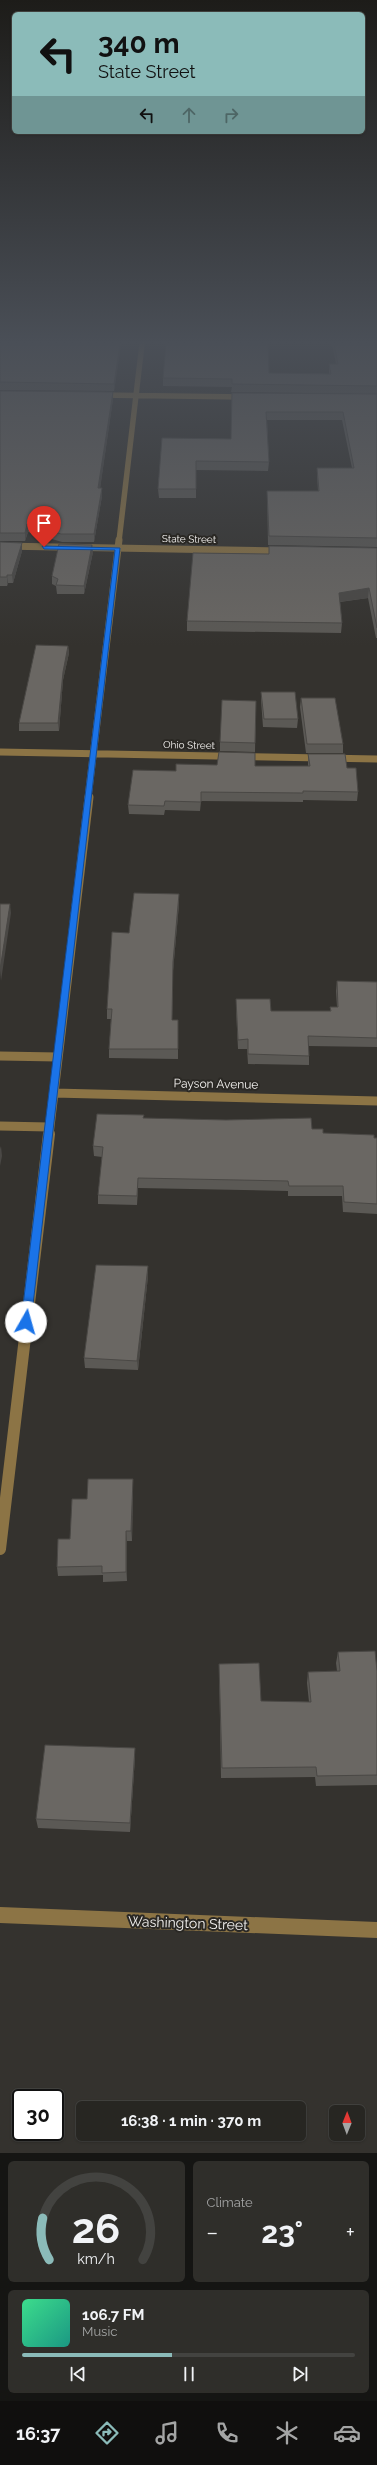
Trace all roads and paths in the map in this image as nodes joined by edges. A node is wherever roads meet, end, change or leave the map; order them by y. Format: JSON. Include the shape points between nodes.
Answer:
{"nodes":[{"id":1,"x":130,"y":444,"type":"edge"},
{"id":2,"x":0,"y":546,"type":"edge"},
{"id":3,"x":118,"y":548,"type":"junction"},
{"id":4,"x":291,"y":551,"type":"edge"},
{"id":5,"x":0,"y":752,"type":"edge"},
{"id":6,"x":95,"y":754,"type":"junction"},
{"id":7,"x":377,"y":759,"type":"edge"},
{"id":8,"x":0,"y":1056,"type":"edge"},
{"id":9,"x":58,"y":1057,"type":"junction"},
{"id":10,"x":54,"y":1093,"type":"junction"},
{"id":11,"x":377,"y":1101,"type":"edge"},
{"id":12,"x":0,"y":1126,"type":"edge"},
{"id":13,"x":50,"y":1127,"type":"junction"},
{"id":14,"x":0,"y":1549,"type":"edge"},
{"id":15,"x":0,"y":1915,"type":"edge"},
{"id":16,"x":377,"y":1930,"type":"edge"}],
"edges":[{"from":1,"to":3,"type":"street"},
{"from":2,"to":3,"type":"street","name":"State Street"},
{"from":3,"to":4,"type":"street","name":"State Street"},
{"from":3,"to":6,"type":"street"},
{"from":5,"to":6,"type":"street","name":"Ohio Street"},
{"from":6,"to":7,"type":"street","name":"Ohio Street"},
{"from":6,"to":9,"type":"street"},
{"from":8,"to":9,"type":"street"},
{"from":9,"to":10,"type":"street"},
{"from":10,"to":11,"type":"street","name":"Payson Avenue"},
{"from":10,"to":13,"type":"street"},
{"from":12,"to":13,"type":"street"},
{"from":13,"to":14,"type":"street"},
{"from":15,"to":16,"type":"street","name":"Washington Street"}]}
